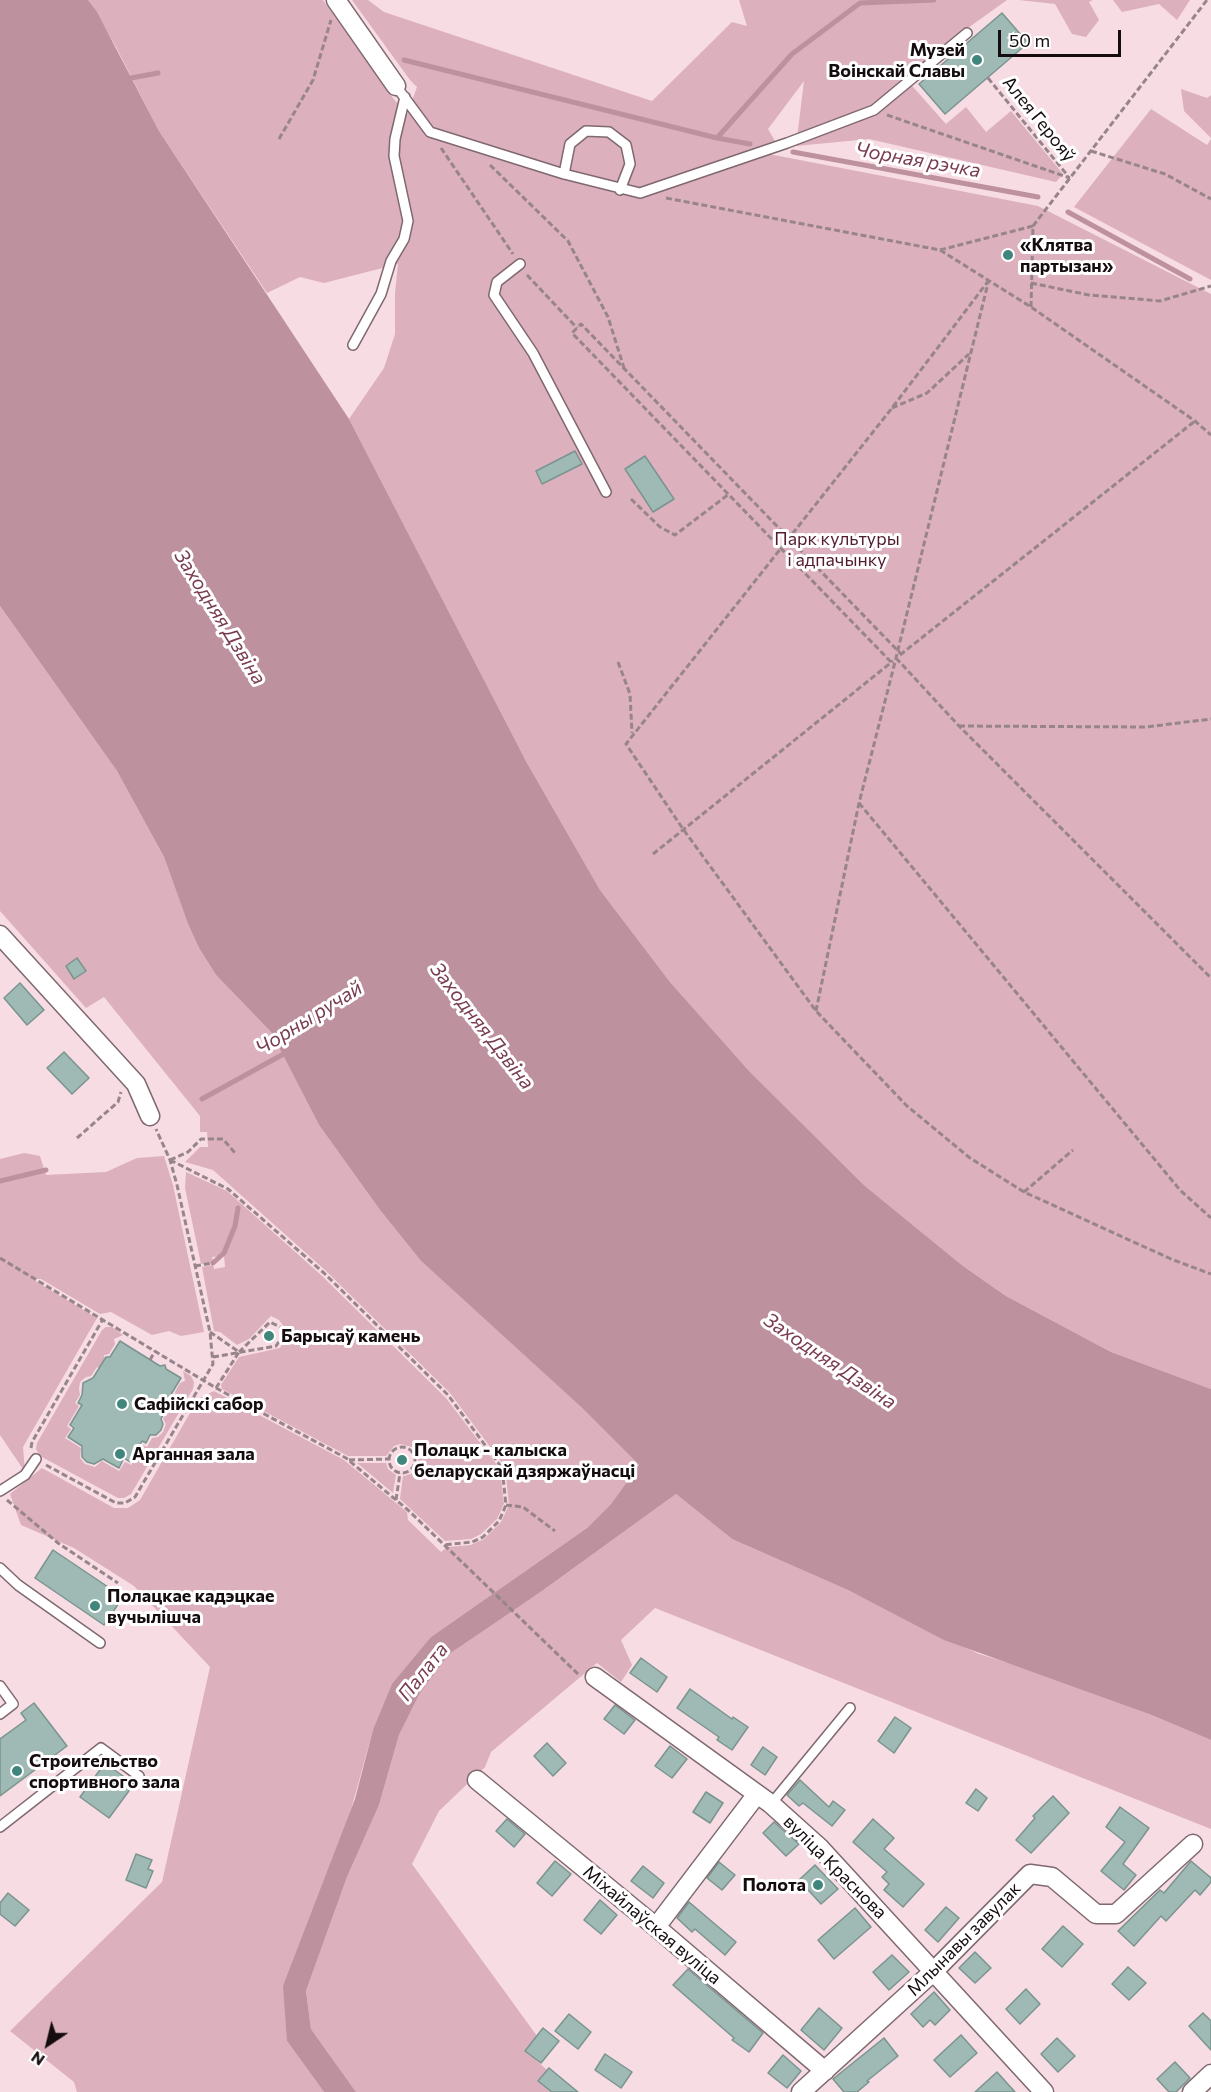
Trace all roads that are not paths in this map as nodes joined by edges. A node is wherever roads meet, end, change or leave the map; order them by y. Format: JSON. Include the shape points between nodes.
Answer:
{"nodes":[{"id":1,"x":336,"y":1,"type":"edge"},
{"id":2,"x":967,"y":33,"type":"dead end"},
{"id":3,"x":401,"y":91,"type":"junction"},
{"id":4,"x":564,"y":174,"type":"junction"},
{"id":5,"x":620,"y":189,"type":"junction"},
{"id":6,"x":520,"y":264,"type":"road end"},
{"id":7,"x":353,"y":345,"type":"dead end"},
{"id":8,"x":606,"y":492,"type":"dead end"},
{"id":9,"x":0,"y":935,"type":"edge"},
{"id":10,"x":150,"y":1116,"type":"road end"},
{"id":11,"x":36,"y":1459,"type":"road end"},
{"id":12,"x":0,"y":1493,"type":"edge"},
{"id":13,"x":0,"y":1568,"type":"edge"},
{"id":14,"x":100,"y":1643,"type":"dead end"},
{"id":15,"x":588,"y":1677,"type":"road end"},
{"id":16,"x":0,"y":1686,"type":"edge"},
{"id":17,"x":850,"y":1708,"type":"dead end"},
{"id":18,"x":0,"y":1714,"type":"edge"},
{"id":19,"x":139,"y":1776,"type":"dead end"},
{"id":20,"x":477,"y":1780,"type":"dead end"},
{"id":21,"x":764,"y":1799,"type":"junction"},
{"id":22,"x":0,"y":1827,"type":"edge"},
{"id":23,"x":1193,"y":1844,"type":"dead end"},
{"id":24,"x":656,"y":1927,"type":"junction"},
{"id":25,"x":934,"y":1971,"type":"junction"},
{"id":26,"x":825,"y":2071,"type":"junction"},
{"id":27,"x":1211,"y":2074,"type":"edge"},
{"id":28,"x":801,"y":2092,"type":"edge"},
{"id":29,"x":1044,"y":2092,"type":"edge"},
{"id":30,"x":1192,"y":2092,"type":"edge"}],
"edges":[{"from":1,"to":3,"type":"street"},
{"from":2,"to":5,"type":"lane","via":[[874,111],[640,193]]},
{"from":3,"to":4,"type":"lane","via":[[429,132]]},
{"from":3,"to":7,"type":"lane","via":[[394,156],[408,221],[381,294]]},
{"from":4,"to":5,"type":"lane"},
{"from":4,"to":5,"type":"lane","via":[[570,144],[586,131],[609,132],[626,145],[630,164]]},
{"from":6,"to":8,"type":"lane","via":[[497,282],[494,295],[533,353]]},
{"from":9,"to":10,"type":"street","via":[[136,1084]]},
{"from":11,"to":12,"type":"lane","via":[[25,1474]]},
{"from":13,"to":14,"type":"lane"},
{"from":15,"to":21,"type":"street","name":"вуліца Краснова"},
{"from":16,"to":18,"type":"lane","via":[[13,1704]]},
{"from":17,"to":21,"type":"lane"},
{"from":19,"to":22,"type":"lane","via":[[101,1748]]},
{"from":20,"to":24,"type":"street","name":"Міхайлаўская вуліца"},
{"from":21,"to":24,"type":"street"},
{"from":21,"to":25,"type":"street","name":"вуліца Краснова","via":[[820,1848]]},
{"from":23,"to":25,"type":"street","name":"Млынавы завулак","via":[[1116,1914],[1096,1914],[1052,1877],[1030,1874]]},
{"from":24,"to":26,"type":"street","name":"Міхайлаўская вуліца"},
{"from":25,"to":26,"type":"street","name":"Млынавы завулак"},
{"from":25,"to":29,"type":"street","name":"вуліца Краснова"},
{"from":26,"to":28,"type":"street","name":"Млынавы завулак"},
{"from":27,"to":30,"type":"street"}]}
